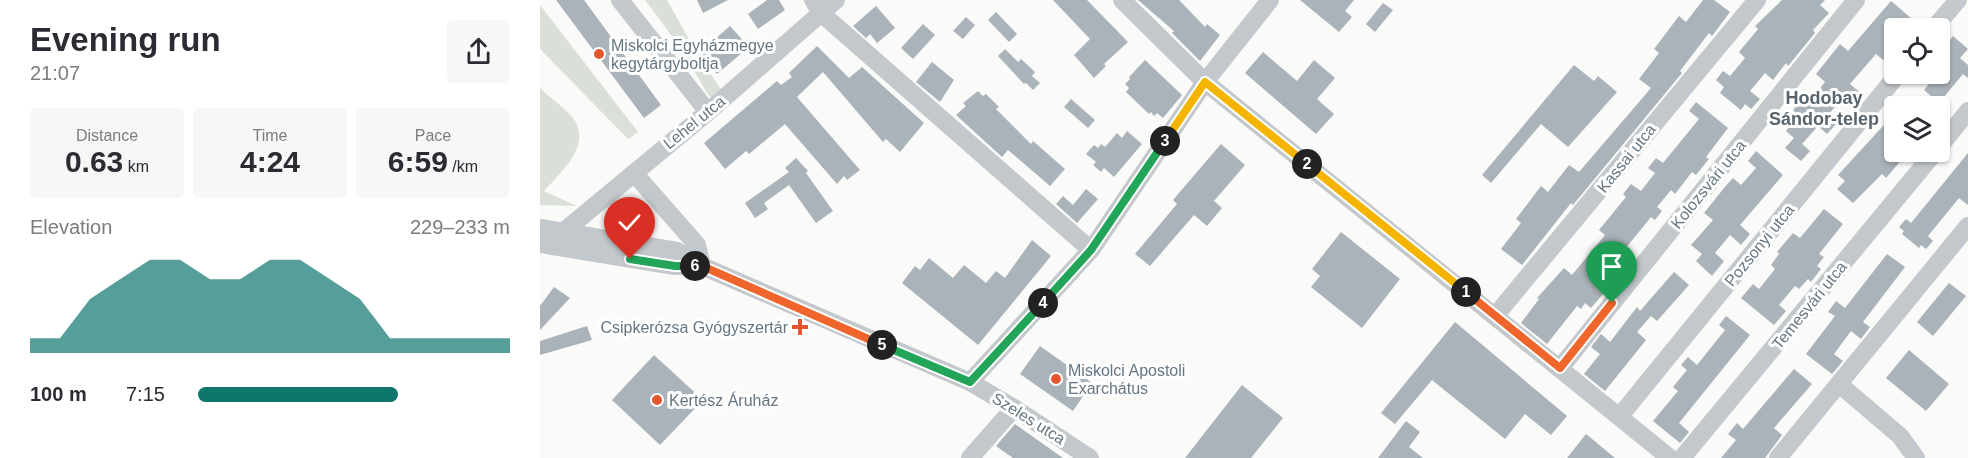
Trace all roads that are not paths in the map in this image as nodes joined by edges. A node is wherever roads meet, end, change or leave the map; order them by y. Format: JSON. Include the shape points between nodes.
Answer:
{"nodes":[{"id":1,"x":620,"y":0,"type":"edge"},
{"id":2,"x":836,"y":0,"type":"edge"},
{"id":3,"x":1122,"y":0,"type":"edge"},
{"id":4,"x":1270,"y":0,"type":"edge"},
{"id":5,"x":1757,"y":0,"type":"edge"},
{"id":6,"x":1856,"y":0,"type":"edge"},
{"id":7,"x":1958,"y":0,"type":"edge"},
{"id":8,"x":817,"y":7,"type":"edge"},
{"id":9,"x":1943,"y":18,"type":"edge"},
{"id":10,"x":1205,"y":82,"type":"junction"},
{"id":11,"x":1890,"y":84,"type":"edge"},
{"id":12,"x":1968,"y":111,"type":"edge"},
{"id":13,"x":708,"y":112,"type":"junction"},
{"id":14,"x":1950,"y":134,"type":"edge"},
{"id":15,"x":1927,"y":162,"type":"edge"},
{"id":16,"x":634,"y":173,"type":"junction"},
{"id":17,"x":1968,"y":226,"type":"edge"},
{"id":18,"x":540,"y":228,"type":"edge"},
{"id":19,"x":561,"y":240,"type":"junction"},
{"id":20,"x":540,"y":244,"type":"edge"},
{"id":21,"x":1091,"y":250,"type":"junction"},
{"id":22,"x":702,"y":266,"type":"junction"},
{"id":23,"x":1495,"y":316,"type":"junction"},
{"id":24,"x":1560,"y":368,"type":"junction"},
{"id":25,"x":970,"y":382,"type":"junction"},
{"id":26,"x":1839,"y":384,"type":"junction"},
{"id":27,"x":1014,"y":408,"type":"junction"},
{"id":28,"x":1620,"y":416,"type":"junction"},
{"id":29,"x":970,"y":458,"type":"edge"},
{"id":30,"x":1090,"y":458,"type":"edge"},
{"id":31,"x":1671,"y":458,"type":"edge"},
{"id":32,"x":1682,"y":458,"type":"edge"},
{"id":33,"x":1778,"y":458,"type":"edge"},
{"id":34,"x":1917,"y":458,"type":"edge"}],
"edges":[{"from":1,"to":13,"type":"street"},
{"from":2,"to":8,"type":"street","name":"Lehel utca"},
{"from":3,"to":10,"type":"street"},
{"from":4,"to":10,"type":"street"},
{"from":5,"to":23,"type":"street","name":"Kassai utca"},
{"from":6,"to":24,"type":"street","name":"Kolozsvári utca"},
{"from":7,"to":9,"type":"street"},
{"from":8,"to":13,"type":"street","name":"Lehel utca"},
{"from":8,"to":21,"type":"street"},
{"from":10,"to":21,"type":"street"},
{"from":10,"to":23,"type":"street"},
{"from":11,"to":28,"type":"street","name":"Pozsonyi utca"},
{"from":12,"to":14,"type":"street"},
{"from":13,"to":16,"type":"street","name":"Lehel utca"},
{"from":15,"to":32,"type":"street","name":"Temesvári utca"},
{"from":16,"to":19,"type":"street","name":"Lehel utca"},
{"from":16,"to":22,"type":"street","via":[[697,245]]},
{"from":17,"to":26,"type":"street"},
{"from":18,"to":19,"type":"street","name":"Szeles utca"},
{"from":19,"to":20,"type":"street","name":"Szeles utca"},
{"from":19,"to":22,"type":"street","name":"Szeles utca","via":[[675,266]]},
{"from":21,"to":25,"type":"street"},
{"from":22,"to":25,"type":"street","name":"Szeles utca"},
{"from":23,"to":24,"type":"street"},
{"from":24,"to":28,"type":"street"},
{"from":25,"to":27,"type":"street","name":"Szeles utca"},
{"from":26,"to":33,"type":"street"},
{"from":26,"to":34,"type":"street","via":[[1900,436]]},
{"from":27,"to":29,"type":"street"},
{"from":27,"to":30,"type":"street","name":"Szeles utca"},
{"from":28,"to":31,"type":"street"}]}
